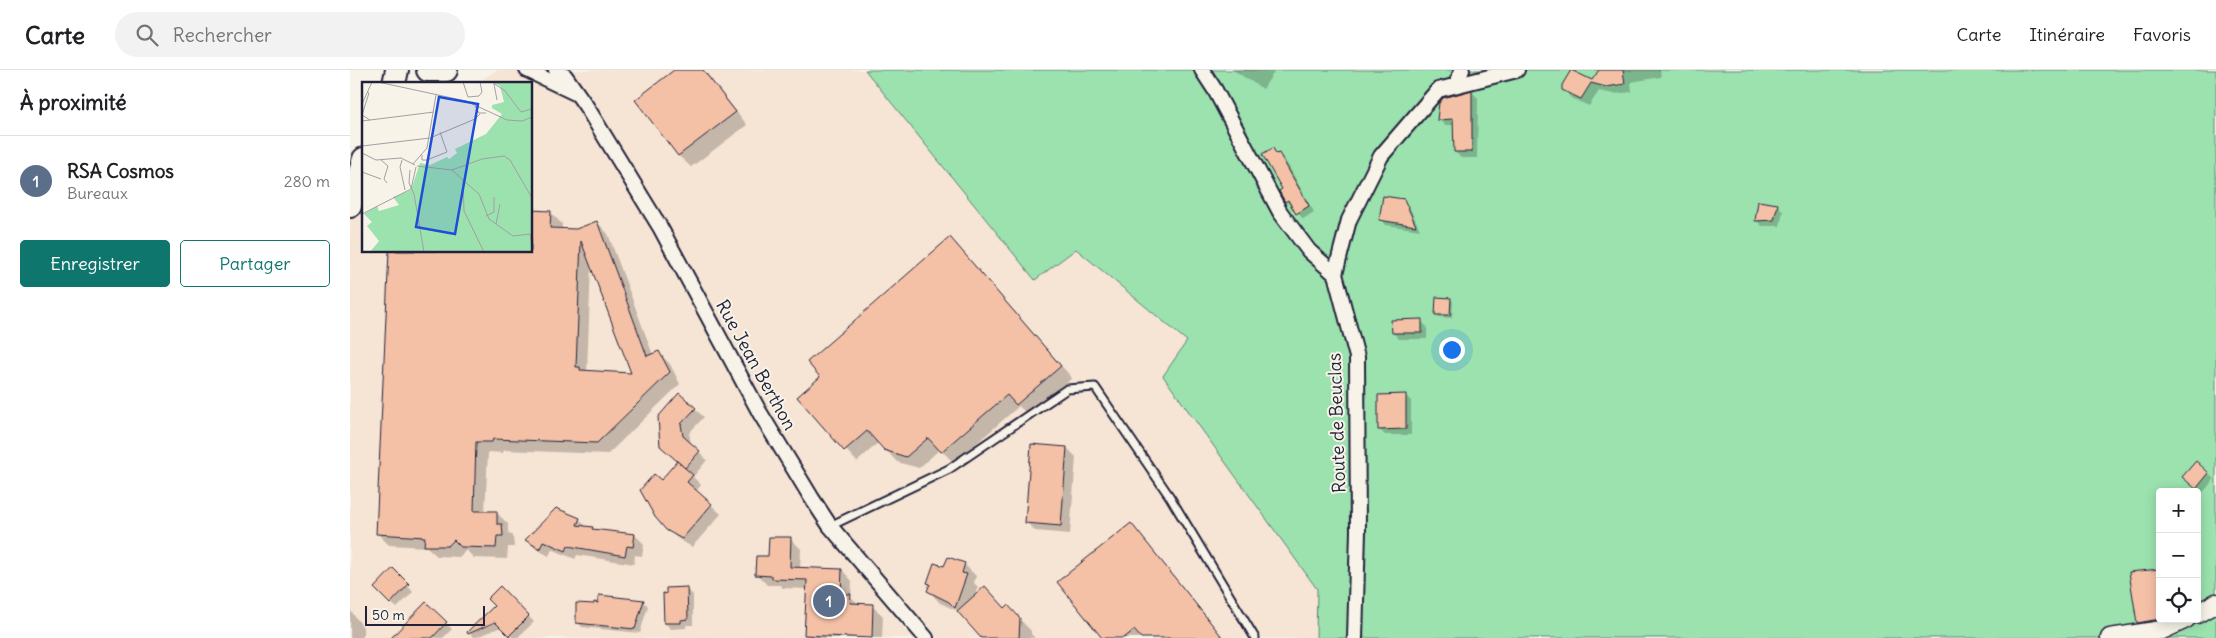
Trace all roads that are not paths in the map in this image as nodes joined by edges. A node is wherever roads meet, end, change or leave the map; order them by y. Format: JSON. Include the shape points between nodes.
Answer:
{"nodes":[{"id":1,"x":527,"y":70,"type":"edge"},
{"id":2,"x":556,"y":70,"type":"edge"},
{"id":3,"x":1202,"y":70,"type":"edge"},
{"id":4,"x":1462,"y":70,"type":"edge"},
{"id":5,"x":1517,"y":70,"type":"edge"},
{"id":6,"x":1456,"y":85,"type":"junction"},
{"id":7,"x":576,"y":93,"type":"junction"},
{"id":8,"x":362,"y":165,"type":"edge"},
{"id":9,"x":350,"y":206,"type":"edge"},
{"id":10,"x":1335,"y":274,"type":"junction"},
{"id":11,"x":830,"y":526,"type":"junction"},
{"id":12,"x":2216,"y":602,"type":"edge"},
{"id":13,"x":2201,"y":611,"type":"edge"},
{"id":14,"x":2177,"y":623,"type":"edge"},
{"id":15,"x":926,"y":638,"type":"edge"},
{"id":16,"x":1255,"y":638,"type":"edge"},
{"id":17,"x":1355,"y":638,"type":"edge"},
{"id":18,"x":2110,"y":638,"type":"edge"}],
"edges":[{"from":1,"to":7,"type":"street"},
{"from":2,"to":7,"type":"street","name":"Rue Jean Berthon","via":[[565,76]]},
{"from":3,"to":10,"type":"street","via":[[1280,212],[1310,251]]},
{"from":4,"to":6,"type":"street"},
{"from":5,"to":6,"type":"street"},
{"from":6,"to":10,"type":"street","via":[[1438,90],[1381,156],[1349,220]]},
{"from":7,"to":11,"type":"street","name":"Rue Jean Berthon","via":[[660,227],[760,413]]},
{"from":8,"to":9,"type":"main road"},
{"from":10,"to":17,"type":"street","name":"Route de Beuclas","via":[[1357,357]]},
{"from":11,"to":15,"type":"street","name":"Rue Jean Berthon"},
{"from":11,"to":16,"type":"lane","via":[[949,470],[1067,389],[1095,387],[1170,497]]},
{"from":12,"to":13,"type":"street"},
{"from":14,"to":18,"type":"street","via":[[2162,630]]}]}
